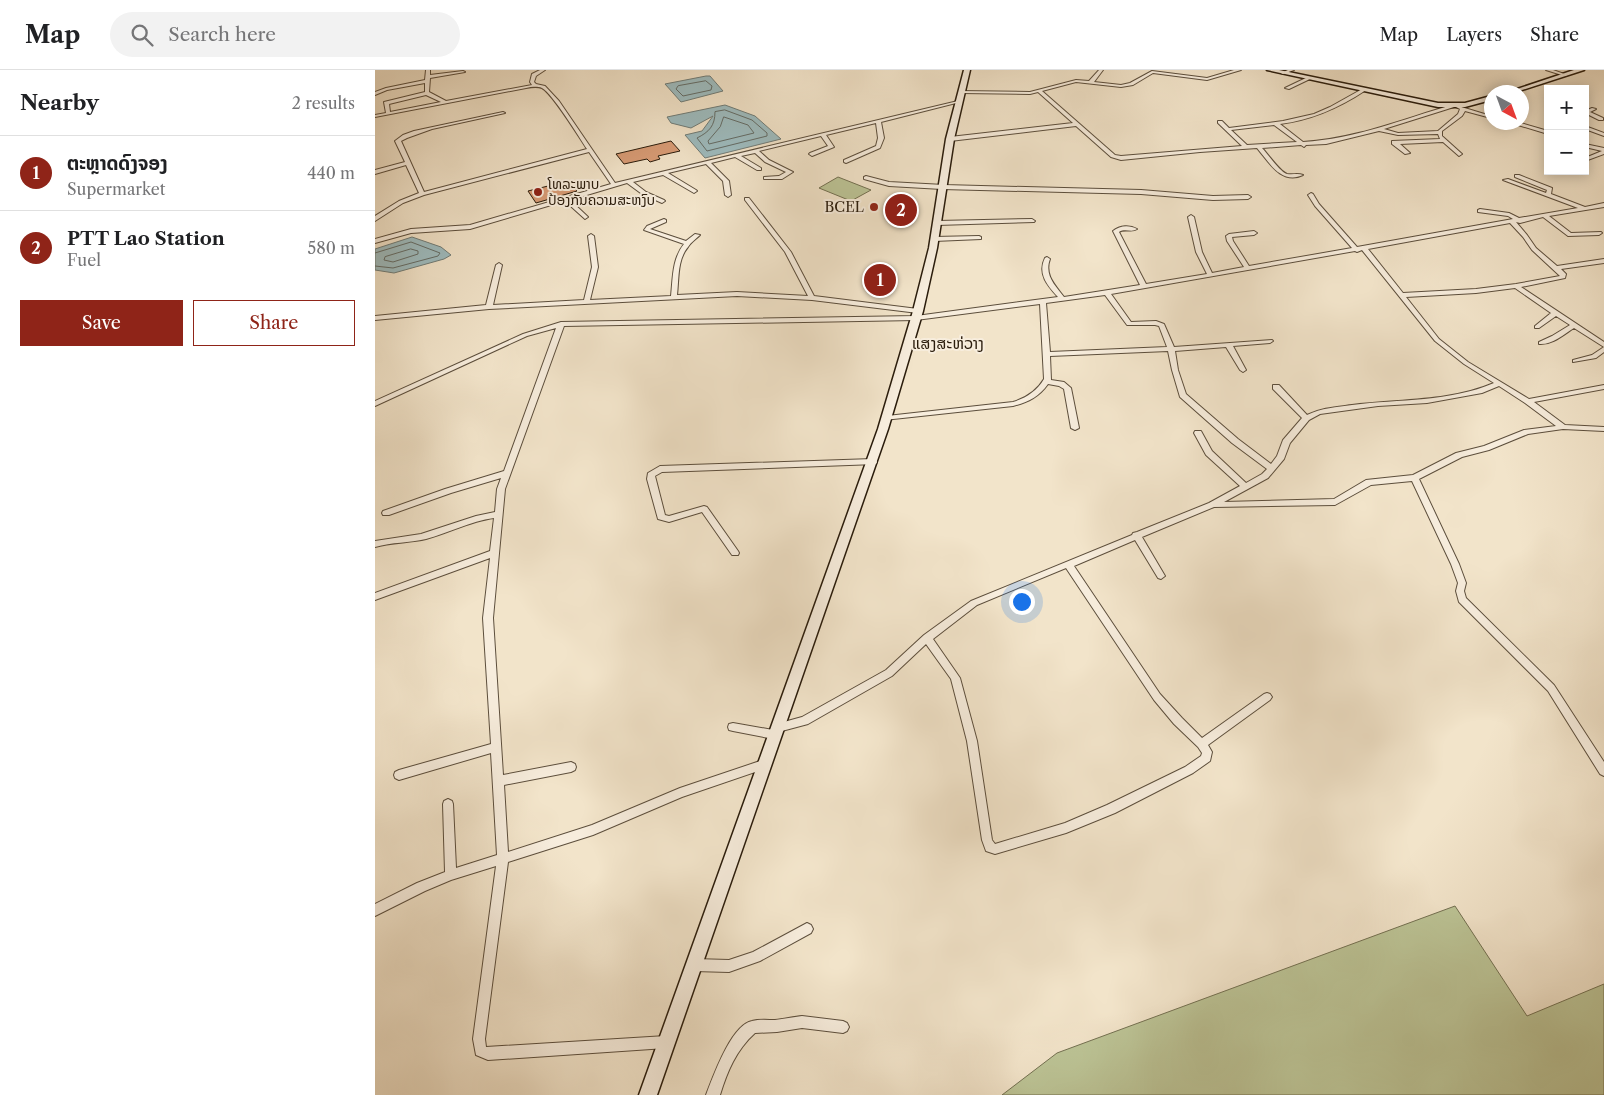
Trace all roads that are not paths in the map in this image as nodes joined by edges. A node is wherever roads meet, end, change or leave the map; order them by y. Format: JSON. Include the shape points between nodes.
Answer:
{"nodes":[{"id":1,"x":428,"y":70,"type":"edge"},
{"id":2,"x":543,"y":70,"type":"edge"},
{"id":3,"x":967,"y":70,"type":"edge"},
{"id":4,"x":1101,"y":70,"type":"edge"},
{"id":5,"x":1239,"y":70,"type":"edge"},
{"id":6,"x":1270,"y":70,"type":"edge"},
{"id":7,"x":1292,"y":70,"type":"edge"},
{"id":8,"x":1548,"y":70,"type":"edge"},
{"id":9,"x":1581,"y":70,"type":"edge"},
{"id":10,"x":463,"y":72,"type":"dead end"},
{"id":11,"x":1283,"y":73,"type":"junction"},
{"id":12,"x":1565,"y":75,"type":"junction"},
{"id":13,"x":1310,"y":78,"type":"junction"},
{"id":14,"x":428,"y":79,"type":"junction"},
{"id":15,"x":1091,"y":82,"type":"junction"},
{"id":16,"x":535,"y":86,"type":"junction"},
{"id":17,"x":1529,"y":86,"type":"edge"},
{"id":18,"x":1287,"y":88,"type":"dead end"},
{"id":19,"x":1364,"y":90,"type":"junction"},
{"id":20,"x":1039,"y":91,"type":"junction"},
{"id":21,"x":427,"y":93,"type":"junction"},
{"id":22,"x":375,"y":94,"type":"edge"},
{"id":23,"x":959,"y":97,"type":"junction"},
{"id":24,"x":1484,"y":100,"type":"edge"},
{"id":25,"x":444,"y":102,"type":"junction"},
{"id":26,"x":1457,"y":107,"type":"junction"},
{"id":27,"x":1594,"y":109,"type":"dead end"},
{"id":28,"x":388,"y":113,"type":"junction"},
{"id":29,"x":503,"y":114,"type":"dead end"},
{"id":30,"x":1484,"y":115,"type":"edge"},
{"id":31,"x":375,"y":116,"type":"edge"},
{"id":32,"x":1602,"y":119,"type":"edge"},
{"id":33,"x":878,"y":121,"type":"junction"},
{"id":34,"x":1220,"y":122,"type":"dead end"},
{"id":35,"x":1078,"y":124,"type":"junction"},
{"id":36,"x":1276,"y":124,"type":"junction"},
{"id":37,"x":1589,"y":124,"type":"edge"},
{"id":38,"x":1529,"y":128,"type":"edge"},
{"id":39,"x":1589,"y":128,"type":"edge"},
{"id":40,"x":1229,"y":129,"type":"junction"},
{"id":41,"x":1377,"y":130,"type":"junction"},
{"id":42,"x":1440,"y":132,"type":"junction"},
{"id":43,"x":1544,"y":133,"type":"edge"},
{"id":44,"x":823,"y":134,"type":"junction"},
{"id":45,"x":1604,"y":135,"type":"edge"},
{"id":46,"x":950,"y":139,"type":"junction"},
{"id":47,"x":1443,"y":140,"type":"junction"},
{"id":48,"x":1394,"y":143,"type":"junction"},
{"id":49,"x":1304,"y":145,"type":"junction"},
{"id":50,"x":1589,"y":146,"type":"edge"},
{"id":51,"x":1259,"y":147,"type":"junction"},
{"id":52,"x":1247,"y":148,"type":"junction"},
{"id":53,"x":590,"y":150,"type":"junction"},
{"id":54,"x":756,"y":151,"type":"junction"},
{"id":55,"x":1604,"y":151,"type":"edge"},
{"id":56,"x":1407,"y":153,"type":"dead end"},
{"id":57,"x":812,"y":154,"type":"dead end"},
{"id":58,"x":1459,"y":154,"type":"dead end"},
{"id":59,"x":737,"y":156,"type":"junction"},
{"id":60,"x":1589,"y":158,"type":"edge"},
{"id":61,"x":846,"y":161,"type":"dead end"},
{"id":62,"x":708,"y":162,"type":"junction"},
{"id":63,"x":408,"y":163,"type":"junction"},
{"id":64,"x":759,"y":169,"type":"dead end"},
{"id":65,"x":375,"y":172,"type":"edge"},
{"id":66,"x":664,"y":173,"type":"junction"},
{"id":67,"x":1300,"y":175,"type":"dead end"},
{"id":68,"x":1517,"y":176,"type":"dead end"},
{"id":69,"x":766,"y":178,"type":"dead end"},
{"id":70,"x":866,"y":178,"type":"dead end"},
{"id":71,"x":1506,"y":180,"type":"dead end"},
{"id":72,"x":629,"y":182,"type":"junction"},
{"id":73,"x":614,"y":186,"type":"junction"},
{"id":74,"x":942,"y":186,"type":"junction"},
{"id":75,"x":694,"y":191,"type":"dead end"},
{"id":76,"x":422,"y":194,"type":"junction"},
{"id":77,"x":727,"y":195,"type":"dead end"},
{"id":78,"x":1311,"y":195,"type":"dead end"},
{"id":79,"x":1548,"y":195,"type":"junction"},
{"id":80,"x":1248,"y":197,"type":"dead end"},
{"id":81,"x":747,"y":199,"type":"dead end"},
{"id":82,"x":566,"y":200,"type":"junction"},
{"id":83,"x":662,"y":201,"type":"dead end"},
{"id":84,"x":1604,"y":205,"type":"edge"},
{"id":85,"x":1583,"y":208,"type":"junction"},
{"id":86,"x":1479,"y":211,"type":"dead end"},
{"id":87,"x":1545,"y":216,"type":"junction"},
{"id":88,"x":585,"y":217,"type":"dead end"},
{"id":89,"x":1191,"y":217,"type":"dead end"},
{"id":90,"x":375,"y":219,"type":"edge"},
{"id":91,"x":664,"y":221,"type":"dead end"},
{"id":92,"x":1032,"y":221,"type":"dead end"},
{"id":93,"x":1520,"y":221,"type":"junction"},
{"id":94,"x":1512,"y":222,"type":"junction"},
{"id":95,"x":937,"y":223,"type":"junction"},
{"id":96,"x":1134,"y":229,"type":"dead end"},
{"id":97,"x":375,"y":232,"type":"edge"},
{"id":98,"x":1254,"y":233,"type":"dead end"},
{"id":99,"x":1599,"y":233,"type":"dead end"},
{"id":100,"x":697,"y":235,"type":"dead end"},
{"id":101,"x":591,"y":236,"type":"dead end"},
{"id":102,"x":387,"y":237,"type":"junction"},
{"id":103,"x":979,"y":238,"type":"dead end"},
{"id":104,"x":934,"y":239,"type":"junction"},
{"id":105,"x":375,"y":241,"type":"edge"},
{"id":106,"x":685,"y":244,"type":"junction"},
{"id":107,"x":1360,"y":249,"type":"junction"},
{"id":108,"x":1047,"y":259,"type":"dead end"},
{"id":109,"x":1604,"y":261,"type":"edge"},
{"id":110,"x":499,"y":265,"type":"dead end"},
{"id":111,"x":1247,"y":267,"type":"junction"},
{"id":112,"x":1557,"y":268,"type":"junction"},
{"id":113,"x":1210,"y":274,"type":"junction"},
{"id":114,"x":1144,"y":286,"type":"junction"},
{"id":115,"x":1516,"y":286,"type":"junction"},
{"id":116,"x":1107,"y":293,"type":"junction"},
{"id":117,"x":1401,"y":295,"type":"junction"},
{"id":118,"x":674,"y":296,"type":"junction"},
{"id":119,"x":812,"y":298,"type":"junction"},
{"id":120,"x":1063,"y":300,"type":"junction"},
{"id":121,"x":587,"y":301,"type":"junction"},
{"id":122,"x":1043,"y":302,"type":"junction"},
{"id":123,"x":489,"y":307,"type":"junction"},
{"id":124,"x":1555,"y":313,"type":"junction"},
{"id":125,"x":917,"y":315,"type":"junction"},
{"id":126,"x":375,"y":318,"type":"edge"},
{"id":127,"x":561,"y":324,"type":"junction"},
{"id":128,"x":1574,"y":325,"type":"junction"},
{"id":129,"x":1537,"y":327,"type":"dead end"},
{"id":130,"x":1269,"y":341,"type":"dead end"},
{"id":131,"x":1228,"y":344,"type":"junction"},
{"id":132,"x":1541,"y":344,"type":"dead end"},
{"id":133,"x":1604,"y":345,"type":"edge"},
{"id":134,"x":1171,"y":349,"type":"junction"},
{"id":135,"x":1604,"y":349,"type":"edge"},
{"id":136,"x":1046,"y":354,"type":"junction"},
{"id":137,"x":1575,"y":362,"type":"dead end"},
{"id":138,"x":1243,"y":370,"type":"dead end"},
{"id":139,"x":1047,"y":382,"type":"junction"},
{"id":140,"x":1498,"y":384,"type":"junction"},
{"id":141,"x":1275,"y":387,"type":"dead end"},
{"id":142,"x":1604,"y":387,"type":"edge"},
{"id":143,"x":1528,"y":401,"type":"junction"},
{"id":144,"x":375,"y":404,"type":"edge"},
{"id":145,"x":887,"y":418,"type":"junction"},
{"id":146,"x":1306,"y":418,"type":"junction"},
{"id":147,"x":1563,"y":427,"type":"junction"},
{"id":148,"x":1075,"y":428,"type":"dead end"},
{"id":149,"x":1604,"y":429,"type":"edge"},
{"id":150,"x":1199,"y":433,"type":"dead end"},
{"id":151,"x":873,"y":462,"type":"junction"},
{"id":152,"x":1272,"y":470,"type":"junction"},
{"id":153,"x":507,"y":473,"type":"junction"},
{"id":154,"x":1415,"y":478,"type":"junction"},
{"id":155,"x":1245,"y":487,"type":"junction"},
{"id":156,"x":1212,"y":505,"type":"junction"},
{"id":157,"x":386,"y":513,"type":"dead end"},
{"id":158,"x":499,"y":514,"type":"junction"},
{"id":159,"x":1136,"y":535,"type":"junction"},
{"id":160,"x":375,"y":544,"type":"edge"},
{"id":161,"x":495,"y":553,"type":"junction"},
{"id":162,"x":735,"y":553,"type":"dead end"},
{"id":163,"x":1068,"y":564,"type":"junction"},
{"id":164,"x":1161,"y":576,"type":"dead end"},
{"id":165,"x":375,"y":597,"type":"edge"},
{"id":166,"x":927,"y":638,"type":"junction"},
{"id":167,"x":1267,"y":697,"type":"dead end"},
{"id":168,"x":733,"y":727,"type":"dead end"},
{"id":169,"x":776,"y":732,"type":"junction"},
{"id":170,"x":1202,"y":744,"type":"junction"},
{"id":171,"x":495,"y":748,"type":"junction"},
{"id":172,"x":766,"y":764,"type":"junction"},
{"id":173,"x":571,"y":767,"type":"dead end"},
{"id":174,"x":1604,"y":771,"type":"edge"},
{"id":175,"x":399,"y":775,"type":"dead end"},
{"id":176,"x":498,"y":781,"type":"junction"},
{"id":177,"x":448,"y":804,"type":"dead end"},
{"id":178,"x":503,"y":858,"type":"junction"},
{"id":179,"x":451,"y":875,"type":"junction"},
{"id":180,"x":375,"y":910,"type":"edge"},
{"id":181,"x":807,"y":929,"type":"dead end"},
{"id":182,"x":694,"y":965,"type":"junction"},
{"id":183,"x":843,"y":1027,"type":"dead end"},
{"id":184,"x":666,"y":1042,"type":"junction"},
{"id":185,"x":648,"y":1095,"type":"edge"},
{"id":186,"x":713,"y":1095,"type":"edge"}],
"edges":[{"from":1,"to":14,"type":"street"},
{"from":2,"to":16,"type":"street","via":[[534,75],[532,82]]},
{"from":3,"to":23,"type":"street"},
{"from":4,"to":15,"type":"street"},
{"from":5,"to":15,"type":"street","via":[[1207,79],[1159,72],[1150,73],[1128,85]]},
{"from":6,"to":11,"type":"street"},
{"from":7,"to":11,"type":"street"},
{"from":8,"to":12,"type":"street"},
{"from":9,"to":12,"type":"street"},
{"from":10,"to":14,"type":"street"},
{"from":11,"to":13,"type":"street"},
{"from":12,"to":17,"type":"street"},
{"from":13,"to":18,"type":"street"},
{"from":13,"to":19,"type":"street"},
{"from":14,"to":21,"type":"street"},
{"from":14,"to":22,"type":"street"},
{"from":15,"to":20,"type":"street","via":[[1068,82]]},
{"from":16,"to":25,"type":"street"},
{"from":16,"to":53,"type":"street","via":[[549,91]]},
{"from":19,"to":26,"type":"street"},
{"from":19,"to":36,"type":"street","via":[[1323,113]]},
{"from":20,"to":23,"type":"street"},
{"from":20,"to":35,"type":"street"},
{"from":21,"to":25,"type":"street"},
{"from":21,"to":28,"type":"street","via":[[386,103]]},
{"from":23,"to":33,"type":"street"},
{"from":23,"to":46,"type":"street"},
{"from":24,"to":26,"type":"street"},
{"from":25,"to":28,"type":"street"},
{"from":26,"to":30,"type":"street"},
{"from":26,"to":41,"type":"street"},
{"from":26,"to":42,"type":"street","via":[[1460,115]]},
{"from":27,"to":32,"type":"street","via":[[1586,112]]},
{"from":28,"to":31,"type":"street"},
{"from":29,"to":63,"type":"street","via":[[400,138],[397,141]]},
{"from":32,"to":37,"type":"street"},
{"from":33,"to":44,"type":"street"},
{"from":33,"to":61,"type":"street","via":[[881,138],[878,148]]},
{"from":34,"to":40,"type":"street"},
{"from":35,"to":46,"type":"street"},
{"from":35,"to":52,"type":"street","via":[[1113,156],[1121,158]]},
{"from":36,"to":40,"type":"street"},
{"from":36,"to":49,"type":"street"},
{"from":38,"to":43,"type":"street"},
{"from":39,"to":45,"type":"street"},
{"from":40,"to":52,"type":"street"},
{"from":41,"to":42,"type":"street","via":[[1398,134]]},
{"from":41,"to":48,"type":"street"},
{"from":41,"to":49,"type":"street"},
{"from":42,"to":47,"type":"street"},
{"from":44,"to":54,"type":"street"},
{"from":44,"to":57,"type":"street","via":[[831,147]]},
{"from":46,"to":74,"type":"street"},
{"from":47,"to":48,"type":"street"},
{"from":47,"to":58,"type":"street"},
{"from":48,"to":56,"type":"street"},
{"from":49,"to":51,"type":"street"},
{"from":50,"to":55,"type":"street"},
{"from":51,"to":52,"type":"street"},
{"from":51,"to":67,"type":"street","via":[[1281,173]]},
{"from":53,"to":73,"type":"street"},
{"from":53,"to":76,"type":"street"},
{"from":54,"to":59,"type":"street"},
{"from":54,"to":69,"type":"street","via":[[767,161],[791,172],[780,178]]},
{"from":55,"to":60,"type":"street"},
{"from":59,"to":62,"type":"street"},
{"from":59,"to":64,"type":"street"},
{"from":62,"to":66,"type":"street"},
{"from":62,"to":77,"type":"street","via":[[726,181]]},
{"from":63,"to":65,"type":"street"},
{"from":63,"to":76,"type":"street"},
{"from":66,"to":72,"type":"street"},
{"from":66,"to":75,"type":"street"},
{"from":68,"to":79,"type":"street","via":[[1550,189]]},
{"from":70,"to":74,"type":"street","via":[[887,184]]},
{"from":71,"to":79,"type":"street"},
{"from":72,"to":73,"type":"street"},
{"from":72,"to":83,"type":"street"},
{"from":73,"to":82,"type":"street"},
{"from":74,"to":80,"type":"street"},
{"from":74,"to":95,"type":"street"},
{"from":76,"to":90,"type":"street","via":[[401,202]]},
{"from":78,"to":107,"type":"street","via":[[1317,206]]},
{"from":79,"to":85,"type":"street"},
{"from":81,"to":119,"type":"street","via":[[788,252]]},
{"from":82,"to":88,"type":"street"},
{"from":82,"to":102,"type":"street","via":[[470,227],[423,229]]},
{"from":84,"to":85,"type":"street"},
{"from":85,"to":87,"type":"street"},
{"from":86,"to":93,"type":"street","via":[[1509,215]]},
{"from":87,"to":93,"type":"street"},
{"from":87,"to":99,"type":"street","via":[[1570,235]]},
{"from":89,"to":113,"type":"street","via":[[1199,252]]},
{"from":91,"to":106,"type":"street","via":[[647,230]]},
{"from":92,"to":95,"type":"street"},
{"from":93,"to":94,"type":"street"},
{"from":94,"to":107,"type":"street"},
{"from":94,"to":112,"type":"street","via":[[1534,249]]},
{"from":95,"to":104,"type":"street"},
{"from":96,"to":114,"type":"street","via":[[1121,228],[1116,232]]},
{"from":97,"to":102,"type":"street"},
{"from":98,"to":111,"type":"street","via":[[1229,236]]},
{"from":100,"to":106,"type":"street"},
{"from":101,"to":121,"type":"street","via":[[595,267]]},
{"from":102,"to":105,"type":"street"},
{"from":103,"to":104,"type":"street"},
{"from":104,"to":125,"type":"street"},
{"from":106,"to":118,"type":"street","via":[[679,254]]},
{"from":107,"to":111,"type":"street"},
{"from":107,"to":117,"type":"street"},
{"from":108,"to":120,"type":"street","via":[[1043,273]]},
{"from":109,"to":112,"type":"street"},
{"from":110,"to":123,"type":"street"},
{"from":111,"to":113,"type":"street"},
{"from":112,"to":115,"type":"street","via":[[1563,277]]},
{"from":113,"to":114,"type":"street"},
{"from":114,"to":116,"type":"street"},
{"from":115,"to":117,"type":"street"},
{"from":115,"to":124,"type":"street"},
{"from":116,"to":120,"type":"street"},
{"from":116,"to":134,"type":"street","via":[[1129,324],[1162,325]]},
{"from":117,"to":140,"type":"street","via":[[1437,340]]},
{"from":118,"to":119,"type":"street","via":[[737,294]]},
{"from":118,"to":121,"type":"street"},
{"from":119,"to":125,"type":"street"},
{"from":120,"to":122,"type":"street"},
{"from":121,"to":123,"type":"street"},
{"from":122,"to":125,"type":"street"},
{"from":122,"to":136,"type":"street"},
{"from":123,"to":126,"type":"street"},
{"from":124,"to":128,"type":"street"},
{"from":124,"to":129,"type":"street"},
{"from":125,"to":127,"type":"street"},
{"from":125,"to":145,"type":"street"},
{"from":127,"to":144,"type":"street","via":[[525,335]]},
{"from":127,"to":153,"type":"street"},
{"from":128,"to":132,"type":"street","via":[[1555,339]]},
{"from":128,"to":133,"type":"street"},
{"from":130,"to":131,"type":"street"},
{"from":131,"to":134,"type":"street"},
{"from":131,"to":138,"type":"street"},
{"from":134,"to":136,"type":"street"},
{"from":134,"to":152,"type":"street","via":[[1183,395]]},
{"from":135,"to":137,"type":"street","via":[[1594,357]]},
{"from":136,"to":139,"type":"street"},
{"from":139,"to":145,"type":"street","via":[[1035,395],[1013,404]]},
{"from":139,"to":148,"type":"street","via":[[1067,388]]},
{"from":140,"to":143,"type":"street"},
{"from":140,"to":146,"type":"street","via":[[1427,402],[1343,407]]},
{"from":141,"to":146,"type":"street"},
{"from":142,"to":143,"type":"street"},
{"from":143,"to":147,"type":"street"},
{"from":145,"to":151,"type":"street"},
{"from":146,"to":152,"type":"street","via":[[1286,442]]},
{"from":147,"to":149,"type":"street"},
{"from":147,"to":154,"type":"street","via":[[1527,432],[1459,455]]},
{"from":150,"to":155,"type":"street","via":[[1209,453]]},
{"from":151,"to":162,"type":"street","via":[[660,469],[651,474],[661,517],[669,519],[704,509]]},
{"from":151,"to":169,"type":"street"},
{"from":152,"to":155,"type":"street"},
{"from":153,"to":157,"type":"street"},
{"from":153,"to":158,"type":"street","via":[[501,489]]},
{"from":154,"to":156,"type":"street","via":[[1369,482],[1335,502]]},
{"from":154,"to":174,"type":"street","via":[[1455,564],[1462,584],[1461,600],[1551,688]]},
{"from":155,"to":156,"type":"street"},
{"from":156,"to":159,"type":"street"},
{"from":158,"to":160,"type":"street","via":[[478,516],[422,537],[390,539]]},
{"from":158,"to":161,"type":"street"},
{"from":159,"to":163,"type":"street"},
{"from":159,"to":164,"type":"street"},
{"from":161,"to":165,"type":"street"},
{"from":161,"to":171,"type":"street","via":[[488,618]]},
{"from":163,"to":166,"type":"street","via":[[968,606]]},
{"from":163,"to":170,"type":"street","via":[[1157,696]]},
{"from":166,"to":169,"type":"street","via":[[889,673],[804,721]]},
{"from":166,"to":170,"type":"street","via":[[955,678],[972,741],[987,840],[995,849],[1066,828],[1111,809],[1195,766],[1206,758],[1207,752]]},
{"from":167,"to":170,"type":"street"},
{"from":168,"to":169,"type":"street"},
{"from":169,"to":172,"type":"street"},
{"from":171,"to":175,"type":"street"},
{"from":171,"to":176,"type":"street"},
{"from":172,"to":178,"type":"street","via":[[680,793],[593,830]]},
{"from":172,"to":182,"type":"street"},
{"from":173,"to":176,"type":"street"},
{"from":176,"to":178,"type":"street"},
{"from":177,"to":179,"type":"street"},
{"from":178,"to":179,"type":"street"},
{"from":178,"to":184,"type":"street","via":[[480,1050],[488,1054]]},
{"from":179,"to":180,"type":"street"},
{"from":181,"to":182,"type":"street","via":[[756,957],[729,966]]},
{"from":182,"to":184,"type":"street"},
{"from":183,"to":186,"type":"street","via":[[802,1022],[752,1027],[732,1049]]},
{"from":184,"to":185,"type":"street"}]}
